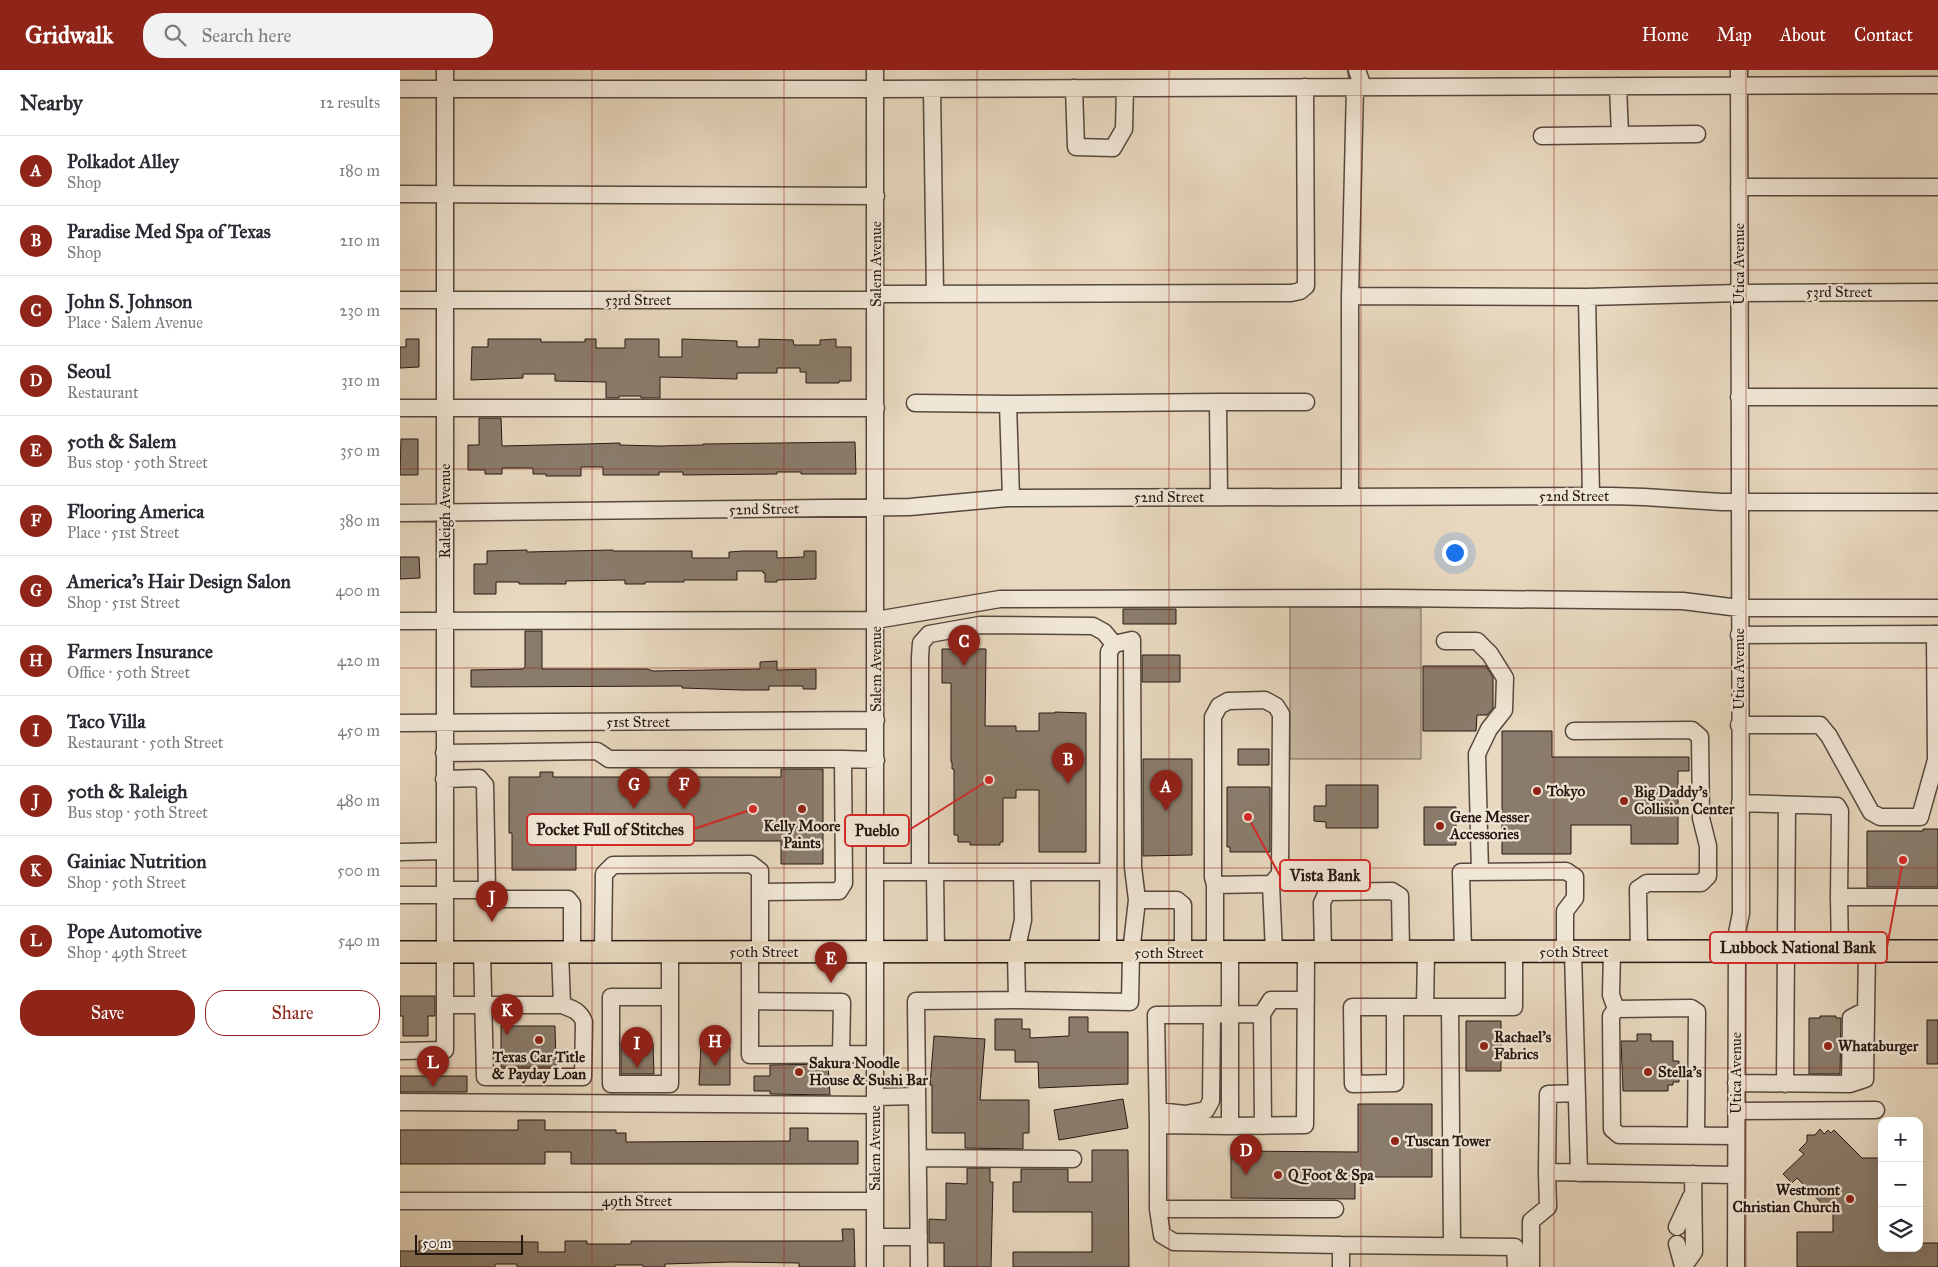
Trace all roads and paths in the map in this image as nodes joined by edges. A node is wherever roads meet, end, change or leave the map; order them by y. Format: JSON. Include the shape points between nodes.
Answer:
{"nodes":[{"id":1,"x":445,"y":70,"type":"edge"},
{"id":2,"x":875,"y":70,"type":"edge"},
{"id":3,"x":1357,"y":70,"type":"edge"},
{"id":4,"x":1739,"y":78,"type":"edge"},
{"id":5,"x":1938,"y":85,"type":"edge"},
{"id":6,"x":1618,"y":86,"type":"junction"},
{"id":7,"x":1305,"y":87,"type":"junction"},
{"id":8,"x":1359,"y":87,"type":"junction"},
{"id":9,"x":1074,"y":88,"type":"junction"},
{"id":10,"x":1125,"y":88,"type":"junction"},
{"id":11,"x":400,"y":89,"type":"edge"},
{"id":12,"x":445,"y":89,"type":"junction"},
{"id":13,"x":876,"y":89,"type":"junction"},
{"id":14,"x":932,"y":89,"type":"junction"},
{"id":15,"x":1697,"y":134,"type":"dead end"},
{"id":16,"x":1620,"y":135,"type":"junction"},
{"id":17,"x":1542,"y":136,"type":"dead end"},
{"id":18,"x":1739,"y":187,"type":"junction"},
{"id":19,"x":1938,"y":187,"type":"edge"},
{"id":20,"x":400,"y":194,"type":"edge"},
{"id":21,"x":445,"y":194,"type":"junction"},
{"id":22,"x":876,"y":196,"type":"junction"},
{"id":23,"x":1938,"y":292,"type":"edge"},
{"id":24,"x":1739,"y":293,"type":"junction"},
{"id":25,"x":935,"y":294,"type":"junction"},
{"id":26,"x":1350,"y":296,"type":"junction"},
{"id":27,"x":876,"y":297,"type":"junction"},
{"id":28,"x":1587,"y":297,"type":"junction"},
{"id":29,"x":400,"y":300,"type":"edge"},
{"id":30,"x":445,"y":300,"type":"junction"},
{"id":31,"x":1739,"y":397,"type":"junction"},
{"id":32,"x":1938,"y":397,"type":"edge"},
{"id":33,"x":1218,"y":402,"type":"junction"},
{"id":34,"x":1306,"y":402,"type":"dead end"},
{"id":35,"x":915,"y":403,"type":"dead end"},
{"id":36,"x":1008,"y":404,"type":"junction"},
{"id":37,"x":400,"y":408,"type":"edge"},
{"id":38,"x":445,"y":408,"type":"junction"},
{"id":39,"x":876,"y":408,"type":"junction"},
{"id":40,"x":1591,"y":496,"type":"junction"},
{"id":41,"x":1219,"y":497,"type":"junction"},
{"id":42,"x":1350,"y":497,"type":"junction"},
{"id":43,"x":1011,"y":498,"type":"junction"},
{"id":44,"x":1739,"y":502,"type":"junction"},
{"id":45,"x":1938,"y":502,"type":"edge"},
{"id":46,"x":876,"y":508,"type":"junction"},
{"id":47,"x":400,"y":513,"type":"edge"},
{"id":48,"x":445,"y":513,"type":"junction"},
{"id":49,"x":1739,"y":608,"type":"junction"},
{"id":50,"x":1938,"y":608,"type":"edge"},
{"id":51,"x":876,"y":620,"type":"junction"},
{"id":52,"x":400,"y":621,"type":"edge"},
{"id":53,"x":445,"y":622,"type":"junction"},
{"id":54,"x":1936,"y":634,"type":"edge"},
{"id":55,"x":1739,"y":635,"type":"junction"},
{"id":56,"x":1445,"y":641,"type":"dead end"},
{"id":57,"x":1114,"y":644,"type":"junction"},
{"id":58,"x":876,"y":720,"type":"junction"},
{"id":59,"x":400,"y":723,"type":"edge"},
{"id":60,"x":444,"y":723,"type":"junction"},
{"id":61,"x":1739,"y":724,"type":"junction"},
{"id":62,"x":1574,"y":731,"type":"dead end"},
{"id":63,"x":444,"y":753,"type":"junction"},
{"id":64,"x":843,"y":760,"type":"junction"},
{"id":65,"x":876,"y":760,"type":"junction"},
{"id":66,"x":444,"y":779,"type":"junction"},
{"id":67,"x":1740,"y":803,"type":"junction"},
{"id":68,"x":1786,"y":805,"type":"junction"},
{"id":69,"x":444,"y":851,"type":"junction"},
{"id":70,"x":400,"y":852,"type":"edge"},
{"id":71,"x":876,"y":872,"type":"junction"},
{"id":72,"x":928,"y":872,"type":"junction"},
{"id":73,"x":1022,"y":872,"type":"junction"},
{"id":74,"x":1108,"y":872,"type":"junction"},
{"id":75,"x":1480,"y":872,"type":"junction"},
{"id":76,"x":1271,"y":884,"type":"junction"},
{"id":77,"x":1215,"y":885,"type":"junction"},
{"id":78,"x":487,"y":890,"type":"junction"},
{"id":79,"x":444,"y":892,"type":"junction"},
{"id":80,"x":760,"y":892,"type":"junction"},
{"id":81,"x":400,"y":895,"type":"edge"},
{"id":82,"x":1839,"y":897,"type":"junction"},
{"id":83,"x":1938,"y":898,"type":"edge"},
{"id":84,"x":1137,"y":900,"type":"junction"},
{"id":85,"x":1737,"y":951,"type":"junction"},
{"id":86,"x":1786,"y":951,"type":"junction"},
{"id":87,"x":1840,"y":951,"type":"junction"},
{"id":88,"x":1867,"y":951,"type":"junction"},
{"id":89,"x":1938,"y":951,"type":"edge"},
{"id":90,"x":400,"y":952,"type":"edge"},
{"id":91,"x":444,"y":952,"type":"junction"},
{"id":92,"x":482,"y":952,"type":"junction"},
{"id":93,"x":566,"y":952,"type":"junction"},
{"id":94,"x":603,"y":952,"type":"junction"},
{"id":95,"x":670,"y":952,"type":"junction"},
{"id":96,"x":755,"y":952,"type":"junction"},
{"id":97,"x":875,"y":952,"type":"junction"},
{"id":98,"x":936,"y":952,"type":"junction"},
{"id":99,"x":1016,"y":952,"type":"junction"},
{"id":100,"x":1108,"y":952,"type":"junction"},
{"id":101,"x":1183,"y":952,"type":"junction"},
{"id":102,"x":1222,"y":952,"type":"junction"},
{"id":103,"x":1274,"y":952,"type":"junction"},
{"id":104,"x":1314,"y":952,"type":"junction"},
{"id":105,"x":1401,"y":952,"type":"junction"},
{"id":106,"x":1426,"y":952,"type":"junction"},
{"id":107,"x":1463,"y":952,"type":"junction"},
{"id":108,"x":1514,"y":952,"type":"junction"},
{"id":109,"x":1569,"y":952,"type":"junction"},
{"id":110,"x":1612,"y":952,"type":"junction"},
{"id":111,"x":1639,"y":952,"type":"junction"},
{"id":112,"x":1131,"y":953,"type":"junction"},
{"id":113,"x":670,"y":997,"type":"junction"},
{"id":114,"x":1017,"y":1000,"type":"junction"},
{"id":115,"x":1306,"y":1000,"type":"junction"},
{"id":116,"x":750,"y":1001,"type":"junction"},
{"id":117,"x":483,"y":1004,"type":"junction"},
{"id":118,"x":445,"y":1005,"type":"junction"},
{"id":119,"x":562,"y":1005,"type":"junction"},
{"id":120,"x":1395,"y":1007,"type":"junction"},
{"id":121,"x":1425,"y":1007,"type":"junction"},
{"id":122,"x":1450,"y":1007,"type":"junction"},
{"id":123,"x":1616,"y":1009,"type":"junction"},
{"id":124,"x":1230,"y":1014,"type":"junction"},
{"id":125,"x":1262,"y":1014,"type":"junction"},
{"id":126,"x":1212,"y":1015,"type":"junction"},
{"id":127,"x":400,"y":1051,"type":"edge"},
{"id":128,"x":841,"y":1054,"type":"junction"},
{"id":129,"x":875,"y":1054,"type":"junction"},
{"id":130,"x":1736,"y":1083,"type":"junction"},
{"id":131,"x":1785,"y":1084,"type":"junction"},
{"id":132,"x":1577,"y":1093,"type":"junction"},
{"id":133,"x":917,"y":1096,"type":"junction"},
{"id":134,"x":875,"y":1101,"type":"junction"},
{"id":135,"x":400,"y":1102,"type":"edge"},
{"id":136,"x":1876,"y":1110,"type":"dead end"},
{"id":137,"x":1736,"y":1111,"type":"junction"},
{"id":138,"x":1158,"y":1118,"type":"junction"},
{"id":139,"x":1230,"y":1126,"type":"junction"},
{"id":140,"x":1262,"y":1126,"type":"junction"},
{"id":141,"x":1696,"y":1136,"type":"junction"},
{"id":142,"x":1736,"y":1136,"type":"junction"},
{"id":143,"x":918,"y":1158,"type":"junction"},
{"id":144,"x":1073,"y":1159,"type":"dead end"},
{"id":145,"x":1548,"y":1172,"type":"junction"},
{"id":146,"x":1579,"y":1173,"type":"junction"},
{"id":147,"x":1693,"y":1174,"type":"junction"},
{"id":148,"x":1736,"y":1175,"type":"junction"},
{"id":149,"x":1693,"y":1193,"type":"junction"},
{"id":150,"x":875,"y":1201,"type":"junction"},
{"id":151,"x":400,"y":1202,"type":"edge"},
{"id":152,"x":1158,"y":1208,"type":"junction"},
{"id":153,"x":1336,"y":1209,"type":"dead end"},
{"id":154,"x":1677,"y":1227,"type":"dead end"},
{"id":155,"x":875,"y":1237,"type":"junction"},
{"id":156,"x":919,"y":1237,"type":"junction"},
{"id":157,"x":1677,"y":1244,"type":"dead end"},
{"id":158,"x":1341,"y":1245,"type":"junction"},
{"id":159,"x":1452,"y":1246,"type":"junction"},
{"id":160,"x":875,"y":1267,"type":"edge"},
{"id":161,"x":919,"y":1267,"type":"edge"},
{"id":162,"x":1341,"y":1267,"type":"edge"},
{"id":163,"x":1516,"y":1267,"type":"edge"},
{"id":164,"x":1531,"y":1267,"type":"edge"},
{"id":165,"x":1683,"y":1267,"type":"edge"},
{"id":166,"x":1736,"y":1267,"type":"edge"}],
"edges":[{"from":1,"to":12,"type":"street","name":"Raleigh Avenue"},
{"from":2,"to":13,"type":"street","name":"Salem Avenue"},
{"from":3,"to":8,"type":"street"},
{"from":4,"to":5,"type":"street"},
{"from":4,"to":6,"type":"street"},
{"from":4,"to":18,"type":"street","name":"Utica Avenue"},
{"from":6,"to":8,"type":"street"},
{"from":6,"to":16,"type":"street"},
{"from":7,"to":8,"type":"street"},
{"from":7,"to":10,"type":"street"},
{"from":7,"to":25,"type":"street","name":"53rd Street","via":[[1306,286],[1300,291]]},
{"from":8,"to":26,"type":"street"},
{"from":9,"to":10,"type":"street"},
{"from":9,"to":10,"type":"street","via":[[1076,147],[1113,148],[1124,129]]},
{"from":9,"to":14,"type":"street"},
{"from":11,"to":12,"type":"street"},
{"from":12,"to":13,"type":"street"},
{"from":12,"to":21,"type":"street","name":"Raleigh Avenue"},
{"from":13,"to":14,"type":"street"},
{"from":13,"to":22,"type":"street","name":"Salem Avenue"},
{"from":14,"to":25,"type":"street"},
{"from":15,"to":16,"type":"street"},
{"from":16,"to":17,"type":"street"},
{"from":18,"to":19,"type":"street"},
{"from":18,"to":24,"type":"street","name":"Utica Avenue"},
{"from":20,"to":21,"type":"street"},
{"from":21,"to":22,"type":"street"},
{"from":21,"to":30,"type":"street","name":"Raleigh Avenue"},
{"from":22,"to":27,"type":"street","name":"Salem Avenue"},
{"from":23,"to":24,"type":"street","name":"53rd Street"},
{"from":24,"to":28,"type":"street","name":"53rd Street"},
{"from":24,"to":31,"type":"street","name":"Utica Avenue"},
{"from":25,"to":27,"type":"street","name":"53rd Street"},
{"from":26,"to":28,"type":"street","name":"53rd Street"},
{"from":26,"to":42,"type":"street"},
{"from":27,"to":30,"type":"street","name":"53rd Street"},
{"from":27,"to":39,"type":"street","name":"Salem Avenue"},
{"from":28,"to":40,"type":"street"},
{"from":29,"to":30,"type":"street","name":"53rd Street"},
{"from":30,"to":38,"type":"street","name":"Raleigh Avenue"},
{"from":31,"to":32,"type":"street"},
{"from":31,"to":44,"type":"street","name":"Utica Avenue"},
{"from":33,"to":34,"type":"street"},
{"from":33,"to":36,"type":"street"},
{"from":33,"to":41,"type":"street"},
{"from":35,"to":36,"type":"street"},
{"from":36,"to":43,"type":"street"},
{"from":37,"to":38,"type":"street"},
{"from":38,"to":39,"type":"street"},
{"from":38,"to":48,"type":"street","name":"Raleigh Avenue"},
{"from":39,"to":46,"type":"street","name":"Salem Avenue"},
{"from":40,"to":42,"type":"street","name":"52nd Street"},
{"from":40,"to":44,"type":"street","name":"52nd Street"},
{"from":41,"to":42,"type":"street","name":"52nd Street"},
{"from":41,"to":43,"type":"street","name":"52nd Street"},
{"from":43,"to":46,"type":"street","name":"52nd Street","via":[[910,508]]},
{"from":44,"to":45,"type":"street","name":"52nd Street"},
{"from":44,"to":49,"type":"street","name":"Utica Avenue"},
{"from":46,"to":48,"type":"street","name":"52nd Street"},
{"from":46,"to":51,"type":"street","name":"Salem Avenue"},
{"from":47,"to":48,"type":"street","name":"52nd Street"},
{"from":48,"to":53,"type":"street","name":"Raleigh Avenue"},
{"from":49,"to":50,"type":"street"},
{"from":49,"to":51,"type":"street","via":[[1683,601],[1000,599]]},
{"from":49,"to":55,"type":"street","name":"Utica Avenue"},
{"from":51,"to":53,"type":"street"},
{"from":51,"to":58,"type":"street","name":"Salem Avenue"},
{"from":52,"to":53,"type":"street"},
{"from":53,"to":60,"type":"street","name":"Raleigh Avenue"},
{"from":54,"to":55,"type":"street"},
{"from":54,"to":61,"type":"street","via":[[1936,760],[1920,817],[1880,817],[1871,812],[1820,725]]},
{"from":55,"to":61,"type":"street","name":"Utica Avenue"},
{"from":56,"to":75,"type":"street","via":[[1477,641],[1490,654],[1504,678],[1504,710],[1489,729],[1477,754]]},
{"from":57,"to":72,"type":"street","via":[[1104,632],[1093,626],[980,626],[929,634],[921,643]]},
{"from":57,"to":74,"type":"street","via":[[1109,652]]},
{"from":57,"to":84,"type":"street","via":[[1132,640],[1133,868]]},
{"from":58,"to":60,"type":"street","name":"51st Street"},
{"from":58,"to":65,"type":"street","name":"Salem Avenue"},
{"from":59,"to":60,"type":"street","name":"51st Street"},
{"from":60,"to":63,"type":"street","name":"Raleigh Avenue"},
{"from":61,"to":67,"type":"street","name":"Utica Avenue"},
{"from":62,"to":111,"type":"street","via":[[1692,730],[1700,737],[1701,818],[1708,846],[1708,876],[1701,883],[1646,883],[1638,889]]},
{"from":63,"to":64,"type":"street","via":[[597,751],[609,759]]},
{"from":63,"to":66,"type":"street","name":"Raleigh Avenue"},
{"from":64,"to":65,"type":"street"},
{"from":64,"to":80,"type":"street","via":[[844,883],[839,891]]},
{"from":65,"to":71,"type":"street","name":"Salem Avenue"},
{"from":66,"to":69,"type":"street","name":"Raleigh Avenue"},
{"from":66,"to":78,"type":"street","via":[[479,778],[485,785]]},
{"from":67,"to":68,"type":"street"},
{"from":67,"to":85,"type":"street","name":"Utica Avenue","via":[[1741,913]]},
{"from":68,"to":82,"type":"street","via":[[1837,806],[1840,812]]},
{"from":68,"to":86,"type":"street"},
{"from":69,"to":70,"type":"street"},
{"from":69,"to":79,"type":"street","name":"Raleigh Avenue"},
{"from":71,"to":72,"type":"street"},
{"from":71,"to":97,"type":"street","name":"Salem Avenue"},
{"from":72,"to":73,"type":"street"},
{"from":72,"to":98,"type":"street"},
{"from":73,"to":74,"type":"street"},
{"from":73,"to":99,"type":"street","via":[[1023,920]]},
{"from":74,"to":100,"type":"street"},
{"from":75,"to":107,"type":"street","via":[[1461,872]]},
{"from":75,"to":109,"type":"street","via":[[1566,871],[1575,878],[1575,898],[1565,911]]},
{"from":76,"to":77,"type":"street"},
{"from":76,"to":77,"type":"street","via":[[1280,874],[1281,714],[1276,706],[1265,700],[1228,701],[1219,706],[1213,717]]},
{"from":76,"to":103,"type":"street"},
{"from":77,"to":102,"type":"street"},
{"from":78,"to":79,"type":"street"},
{"from":78,"to":93,"type":"street","via":[[500,899],[568,899],[572,904]]},
{"from":79,"to":81,"type":"street"},
{"from":79,"to":91,"type":"street","name":"Raleigh Avenue"},
{"from":80,"to":94,"type":"street","via":[[760,871],[751,864],[613,865],[604,874]]},
{"from":80,"to":96,"type":"street"},
{"from":82,"to":83,"type":"street"},
{"from":82,"to":87,"type":"street"},
{"from":84,"to":101,"type":"street","via":[[1177,900],[1183,905]]},
{"from":84,"to":112,"type":"street"},
{"from":85,"to":86,"type":"main road","name":"50th Street"},
{"from":85,"to":111,"type":"main road","name":"50th Street"},
{"from":85,"to":130,"type":"street","name":"Utica Avenue"},
{"from":86,"to":87,"type":"main road","name":"50th Street"},
{"from":86,"to":131,"type":"street"},
{"from":87,"to":88,"type":"main road","name":"50th Street"},
{"from":88,"to":89,"type":"main road","name":"50th Street"},
{"from":88,"to":131,"type":"street","via":[[1866,1079],[1850,1084]]},
{"from":90,"to":91,"type":"main road","name":"50th Street"},
{"from":91,"to":92,"type":"main road","name":"50th Street"},
{"from":91,"to":118,"type":"street","name":"Raleigh Avenue"},
{"from":92,"to":93,"type":"main road","name":"50th Street"},
{"from":92,"to":117,"type":"street"},
{"from":93,"to":94,"type":"main road","name":"50th Street"},
{"from":93,"to":119,"type":"street"},
{"from":94,"to":95,"type":"main road","name":"50th Street"},
{"from":95,"to":96,"type":"main road","name":"50th Street"},
{"from":95,"to":113,"type":"street"},
{"from":96,"to":97,"type":"main road","name":"50th Street"},
{"from":96,"to":116,"type":"street"},
{"from":97,"to":98,"type":"main road","name":"50th Street"},
{"from":97,"to":129,"type":"street","name":"Salem Avenue"},
{"from":98,"to":99,"type":"main road","name":"50th Street"},
{"from":99,"to":100,"type":"main road","name":"50th Street"},
{"from":99,"to":114,"type":"street"},
{"from":100,"to":112,"type":"main road","name":"50th Street"},
{"from":101,"to":102,"type":"main road","name":"50th Street"},
{"from":101,"to":112,"type":"main road","name":"50th Street"},
{"from":102,"to":103,"type":"main road","name":"50th Street"},
{"from":102,"to":124,"type":"street"},
{"from":103,"to":104,"type":"main road","name":"50th Street"},
{"from":104,"to":105,"type":"main road","name":"50th Street"},
{"from":104,"to":105,"type":"street","via":[[1322,903],[1327,892],[1392,891],[1400,896]]},
{"from":104,"to":115,"type":"street"},
{"from":105,"to":106,"type":"main road","name":"50th Street"},
{"from":106,"to":107,"type":"main road","name":"50th Street"},
{"from":106,"to":121,"type":"street"},
{"from":107,"to":108,"type":"main road","name":"50th Street"},
{"from":108,"to":109,"type":"main road","name":"50th Street"},
{"from":108,"to":122,"type":"street","via":[[1514,1007]]},
{"from":109,"to":110,"type":"main road","name":"50th Street"},
{"from":109,"to":132,"type":"street"},
{"from":110,"to":111,"type":"main road","name":"50th Street"},
{"from":110,"to":123,"type":"street","via":[[1611,994]]},
{"from":112,"to":114,"type":"street","via":[[1130,1002]]},
{"from":113,"to":113,"type":"street","via":[[611,997],[611,1084],[670,1084]]},
{"from":114,"to":133,"type":"street","via":[[916,1001]]},
{"from":115,"to":125,"type":"street","via":[[1271,1000]]},
{"from":115,"to":140,"type":"street","via":[[1306,1125]]},
{"from":116,"to":128,"type":"street","via":[[842,1002]]},
{"from":116,"to":128,"type":"street","via":[[750,1055]]},
{"from":117,"to":118,"type":"street"},
{"from":117,"to":119,"type":"street"},
{"from":117,"to":119,"type":"street","via":[[485,1077],[583,1077],[584,1022],[581,1014]]},
{"from":118,"to":127,"type":"street","name":"Raleigh Avenue","via":[[445,1050]]},
{"from":120,"to":120,"type":"street","via":[[1352,1007],[1353,1084],[1394,1083]]},
{"from":120,"to":121,"type":"street"},
{"from":121,"to":122,"type":"street"},
{"from":122,"to":159,"type":"street"},
{"from":123,"to":141,"type":"street","via":[[1691,1008],[1697,1012]]},
{"from":123,"to":141,"type":"street","via":[[1610,1016],[1612,1130],[1620,1135]]},
{"from":124,"to":125,"type":"street"},
{"from":124,"to":126,"type":"street"},
{"from":124,"to":139,"type":"street"},
{"from":125,"to":140,"type":"street"},
{"from":126,"to":138,"type":"street","via":[[1211,1101],[1206,1110]]},
{"from":126,"to":138,"type":"street","via":[[1156,1015]]},
{"from":128,"to":129,"type":"street"},
{"from":129,"to":134,"type":"street","name":"Salem Avenue"},
{"from":130,"to":131,"type":"street"},
{"from":130,"to":137,"type":"street","name":"Utica Avenue"},
{"from":132,"to":145,"type":"street","via":[[1548,1094]]},
{"from":132,"to":146,"type":"street"},
{"from":133,"to":134,"type":"street"},
{"from":133,"to":143,"type":"street"},
{"from":134,"to":135,"type":"street"},
{"from":134,"to":150,"type":"street","name":"Salem Avenue"},
{"from":136,"to":137,"type":"street"},
{"from":137,"to":142,"type":"street","name":"Utica Avenue"},
{"from":138,"to":139,"type":"street"},
{"from":138,"to":152,"type":"street"},
{"from":139,"to":140,"type":"street"},
{"from":141,"to":142,"type":"street"},
{"from":142,"to":148,"type":"street","name":"Utica Avenue"},
{"from":143,"to":144,"type":"street"},
{"from":143,"to":156,"type":"street"},
{"from":145,"to":146,"type":"street"},
{"from":145,"to":164,"type":"street","via":[[1548,1207],[1531,1221]]},
{"from":146,"to":147,"type":"street"},
{"from":147,"to":148,"type":"street"},
{"from":147,"to":149,"type":"street"},
{"from":148,"to":166,"type":"street","name":"Utica Avenue"},
{"from":149,"to":154,"type":"street"},
{"from":149,"to":165,"type":"street","via":[[1694,1252]]},
{"from":150,"to":151,"type":"street","name":"49th Street"},
{"from":150,"to":155,"type":"street","name":"Salem Avenue"},
{"from":152,"to":153,"type":"street"},
{"from":152,"to":158,"type":"street","via":[[1162,1235],[1174,1242]]},
{"from":155,"to":156,"type":"street"},
{"from":155,"to":160,"type":"street","name":"Salem Avenue"},
{"from":156,"to":161,"type":"street"},
{"from":157,"to":165,"type":"street"},
{"from":158,"to":159,"type":"street"},
{"from":158,"to":162,"type":"street"},
{"from":159,"to":163,"type":"street","via":[[1516,1248]]}]}
